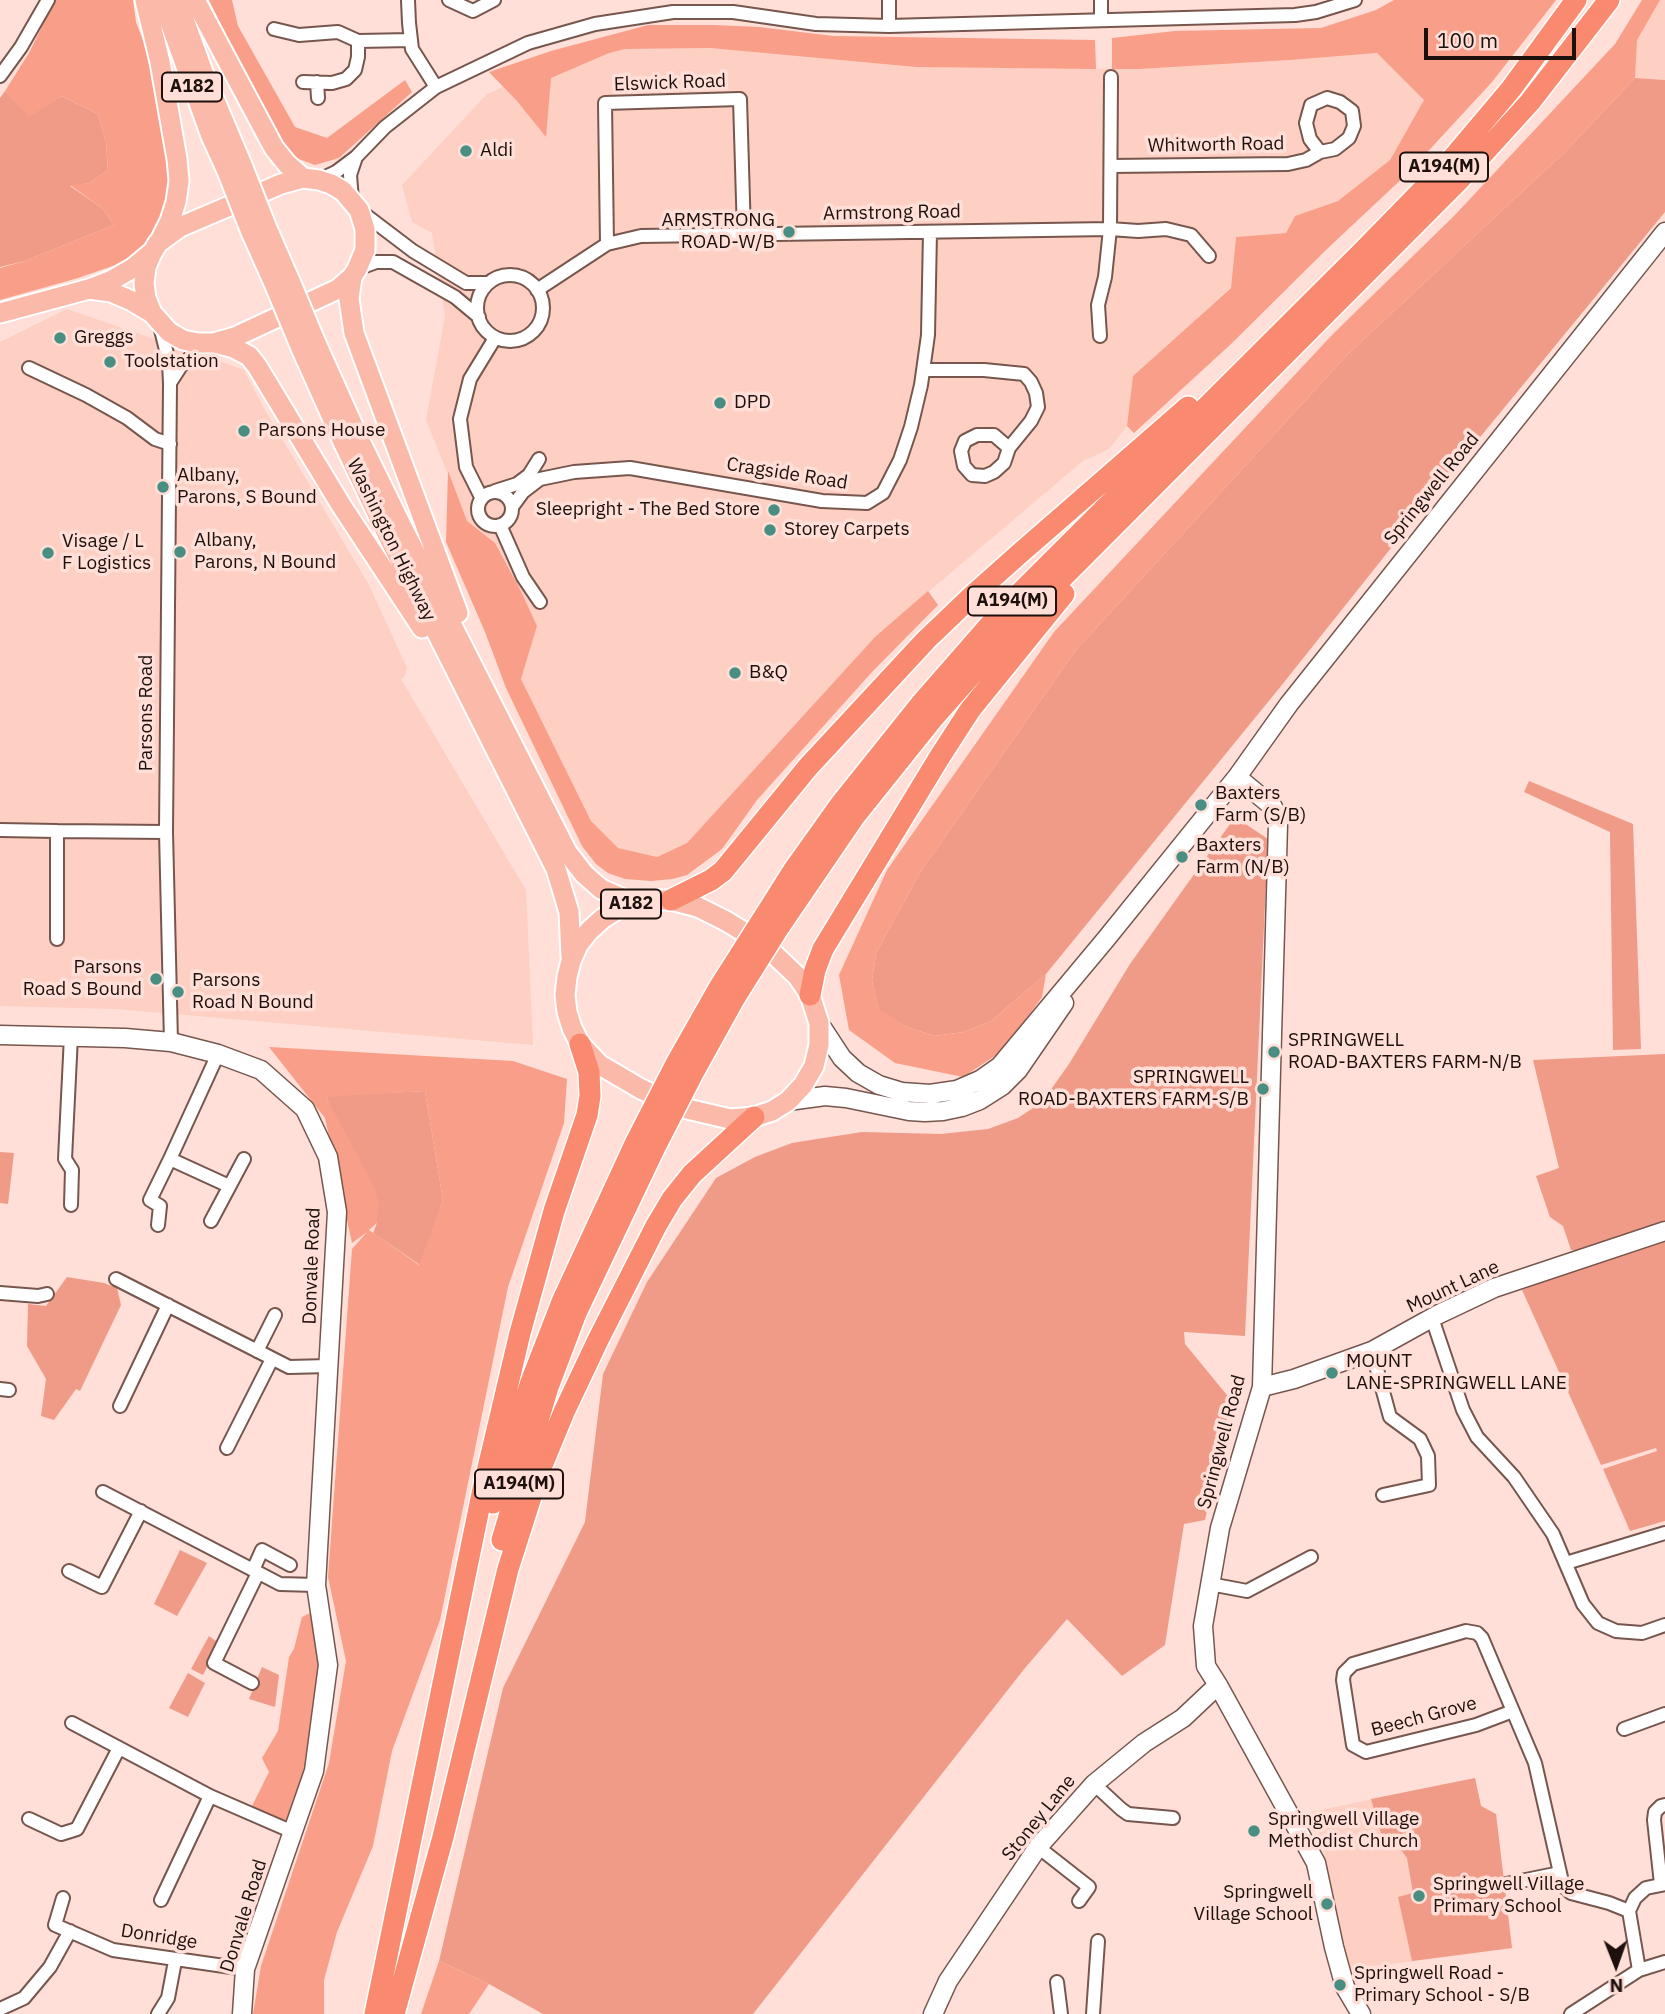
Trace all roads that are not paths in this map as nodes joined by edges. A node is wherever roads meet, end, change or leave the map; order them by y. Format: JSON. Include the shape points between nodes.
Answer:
{"nodes":[{"id":1,"x":48,"y":0,"type":"edge"},
{"id":2,"x":145,"y":0,"type":"edge"},
{"id":3,"x":162,"y":0,"type":"edge"},
{"id":4,"x":177,"y":0,"type":"edge"},
{"id":5,"x":195,"y":0,"type":"edge"},
{"id":6,"x":408,"y":0,"type":"edge"},
{"id":7,"x":449,"y":0,"type":"edge"},
{"id":8,"x":494,"y":0,"type":"edge"},
{"id":9,"x":889,"y":0,"type":"edge"},
{"id":10,"x":1101,"y":0,"type":"edge"},
{"id":11,"x":1355,"y":0,"type":"edge"},
{"id":12,"x":1576,"y":0,"type":"edge"},
{"id":13,"x":1609,"y":0,"type":"edge"},
{"id":14,"x":1315,"y":6,"type":"edge"},
{"id":15,"x":1101,"y":20,"type":"junction"},
{"id":16,"x":889,"y":26,"type":"junction"},
{"id":17,"x":274,"y":29,"type":"dead end"},
{"id":18,"x":411,"y":40,"type":"junction"},
{"id":19,"x":358,"y":41,"type":"junction"},
{"id":20,"x":0,"y":76,"type":"edge"},
{"id":21,"x":1111,"y":77,"type":"dead end"},
{"id":22,"x":303,"y":82,"type":"dead end"},
{"id":23,"x":317,"y":82,"type":"junction"},
{"id":24,"x":436,"y":87,"type":"junction"},
{"id":25,"x":318,"y":98,"type":"dead end"},
{"id":26,"x":1320,"y":152,"type":"junction"},
{"id":27,"x":356,"y":157,"type":"junction"},
{"id":28,"x":1111,"y":166,"type":"junction"},
{"id":29,"x":234,"y":168,"type":"junction"},
{"id":30,"x":311,"y":179,"type":"junction"},
{"id":31,"x":355,"y":205,"type":"junction"},
{"id":32,"x":1110,"y":229,"type":"junction"},
{"id":33,"x":930,"y":232,"type":"junction"},
{"id":34,"x":1665,"y":232,"type":"edge"},
{"id":35,"x":744,"y":234,"type":"junction"},
{"id":36,"x":607,"y":244,"type":"junction"},
{"id":37,"x":155,"y":248,"type":"junction"},
{"id":38,"x":1209,"y":256,"type":"dead end"},
{"id":39,"x":354,"y":273,"type":"junction"},
{"id":40,"x":488,"y":283,"type":"junction"},
{"id":41,"x":89,"y":289,"type":"junction"},
{"id":42,"x":537,"y":290,"type":"junction"},
{"id":43,"x":0,"y":313,"type":"edge"},
{"id":44,"x":155,"y":317,"type":"junction"},
{"id":45,"x":479,"y":317,"type":"junction"},
{"id":46,"x":1294,"y":319,"type":"junction"},
{"id":47,"x":1100,"y":336,"type":"dead end"},
{"id":48,"x":495,"y":338,"type":"junction"},
{"id":49,"x":212,"y":344,"type":"junction"},
{"id":50,"x":29,"y":369,"type":"dead end"},
{"id":51,"x":923,"y":370,"type":"junction"},
{"id":52,"x":170,"y":384,"type":"junction"},
{"id":53,"x":170,"y":444,"type":"junction"},
{"id":54,"x":1009,"y":448,"type":"dead end"},
{"id":55,"x":535,"y":477,"type":"junction"},
{"id":56,"x":1154,"y":485,"type":"junction"},
{"id":57,"x":495,"y":491,"type":"junction"},
{"id":58,"x":481,"y":497,"type":"junction"},
{"id":59,"x":512,"y":507,"type":"junction"},
{"id":60,"x":500,"y":525,"type":"junction"},
{"id":61,"x":540,"y":602,"type":"dead end"},
{"id":62,"x":477,"y":695,"type":"junction"},
{"id":63,"x":1237,"y":776,"type":"junction"},
{"id":64,"x":0,"y":831,"type":"edge"},
{"id":65,"x":57,"y":831,"type":"junction"},
{"id":66,"x":166,"y":832,"type":"junction"},
{"id":67,"x":671,"y":900,"type":"junction"},
{"id":68,"x":633,"y":903,"type":"junction"},
{"id":69,"x":772,"y":921,"type":"junction"},
{"id":70,"x":57,"y":939,"type":"dead end"},
{"id":71,"x":1106,"y":939,"type":"junction"},
{"id":72,"x":571,"y":961,"type":"junction"},
{"id":73,"x":810,"y":995,"type":"junction"},
{"id":74,"x":819,"y":1023,"type":"junction"},
{"id":75,"x":0,"y":1035,"type":"edge"},
{"id":76,"x":71,"y":1036,"type":"junction"},
{"id":77,"x":171,"y":1042,"type":"junction"},
{"id":78,"x":580,"y":1044,"type":"junction"},
{"id":79,"x":218,"y":1054,"type":"junction"},
{"id":80,"x":788,"y":1101,"type":"junction"},
{"id":81,"x":754,"y":1117,"type":"junction"},
{"id":82,"x":645,"y":1145,"type":"junction"},
{"id":83,"x":170,"y":1159,"type":"junction"},
{"id":84,"x":244,"y":1159,"type":"dead end"},
{"id":85,"x":229,"y":1186,"type":"junction"},
{"id":86,"x":71,"y":1205,"type":"dead end"},
{"id":87,"x":212,"y":1221,"type":"dead end"},
{"id":88,"x":158,"y":1225,"type":"dead end"},
{"id":89,"x":1665,"y":1231,"type":"edge"},
{"id":90,"x":116,"y":1279,"type":"dead end"},
{"id":91,"x":0,"y":1293,"type":"edge"},
{"id":92,"x":47,"y":1294,"type":"dead end"},
{"id":93,"x":168,"y":1306,"type":"junction"},
{"id":94,"x":275,"y":1315,"type":"dead end"},
{"id":95,"x":1432,"y":1318,"type":"junction"},
{"id":96,"x":257,"y":1351,"type":"junction"},
{"id":97,"x":1372,"y":1351,"type":"junction"},
{"id":98,"x":272,"y":1359,"type":"junction"},
{"id":99,"x":328,"y":1366,"type":"junction"},
{"id":100,"x":1262,"y":1387,"type":"junction"},
{"id":101,"x":120,"y":1406,"type":"dead end"},
{"id":102,"x":227,"y":1448,"type":"dead end"},
{"id":103,"x":103,"y":1492,"type":"dead end"},
{"id":104,"x":1383,"y":1494,"type":"dead end"},
{"id":105,"x":141,"y":1511,"type":"junction"},
{"id":106,"x":1665,"y":1533,"type":"edge"},
{"id":107,"x":1311,"y":1557,"type":"dead end"},
{"id":108,"x":1566,"y":1563,"type":"junction"},
{"id":109,"x":290,"y":1565,"type":"dead end"},
{"id":110,"x":69,"y":1571,"type":"dead end"},
{"id":111,"x":255,"y":1571,"type":"junction"},
{"id":112,"x":1210,"y":1584,"type":"junction"},
{"id":113,"x":316,"y":1585,"type":"junction"},
{"id":114,"x":1665,"y":1625,"type":"edge"},
{"id":115,"x":252,"y":1684,"type":"dead end"},
{"id":116,"x":1218,"y":1685,"type":"junction"},
{"id":117,"x":443,"y":1691,"type":"junction"},
{"id":118,"x":1513,"y":1711,"type":"junction"},
{"id":119,"x":1665,"y":1714,"type":"edge"},
{"id":120,"x":72,"y":1723,"type":"dead end"},
{"id":121,"x":1625,"y":1729,"type":"dead end"},
{"id":122,"x":119,"y":1748,"type":"junction"},
{"id":123,"x":1094,"y":1784,"type":"junction"},
{"id":124,"x":210,"y":1796,"type":"junction"},
{"id":125,"x":1665,"y":1805,"type":"edge"},
{"id":126,"x":1173,"y":1818,"type":"dead end"},
{"id":127,"x":29,"y":1819,"type":"dead end"},
{"id":128,"x":293,"y":1832,"type":"junction"},
{"id":129,"x":443,"y":1837,"type":"junction"},
{"id":130,"x":1038,"y":1847,"type":"junction"},
{"id":131,"x":1560,"y":1873,"type":"junction"},
{"id":132,"x":1506,"y":1884,"type":"dead end"},
{"id":133,"x":1663,"y":1884,"type":"edge"},
{"id":134,"x":63,"y":1898,"type":"dead end"},
{"id":135,"x":161,"y":1900,"type":"dead end"},
{"id":136,"x":1079,"y":1901,"type":"dead end"},
{"id":137,"x":1629,"y":1911,"type":"junction"},
{"id":138,"x":70,"y":1931,"type":"junction"},
{"id":139,"x":1098,"y":1941,"type":"dead end"},
{"id":140,"x":176,"y":1961,"type":"junction"},
{"id":141,"x":1665,"y":1962,"type":"edge"},
{"id":142,"x":245,"y":1969,"type":"junction"},
{"id":143,"x":1639,"y":1970,"type":"junction"},
{"id":144,"x":1057,"y":1982,"type":"dead end"},
{"id":145,"x":0,"y":2009,"type":"edge"},
{"id":146,"x":158,"y":2014,"type":"edge"},
{"id":147,"x":242,"y":2014,"type":"edge"},
{"id":148,"x":375,"y":2014,"type":"edge"},
{"id":149,"x":394,"y":2014,"type":"edge"},
{"id":150,"x":933,"y":2014,"type":"edge"},
{"id":151,"x":1061,"y":2014,"type":"edge"},
{"id":152,"x":1093,"y":2014,"type":"edge"},
{"id":153,"x":1361,"y":2014,"type":"edge"},
{"id":154,"x":1571,"y":2014,"type":"edge"}],
"edges":[{"from":1,"to":20,"type":"street"},
{"from":2,"to":37,"type":"main road","via":[[179,181],[170,221]]},
{"from":3,"to":29,"type":"main road","name":"Washington Highway","number":"A182","via":[[211,136]]},
{"from":4,"to":29,"type":"main road","name":"Washington Highway","number":"A182"},
{"from":5,"to":30,"type":"main road","via":[[274,148],[287,164]]},
{"from":6,"to":18,"type":"street"},
{"from":7,"to":8,"type":"street","via":[[473,11]]},
{"from":9,"to":16,"type":"street"},
{"from":10,"to":15,"type":"street"},
{"from":11,"to":14,"type":"street"},
{"from":12,"to":46,"type":"highway","number":"A194(M)","via":[[1511,89],[1446,166]]},
{"from":13,"to":56,"type":"highway","number":"A194(M)","via":[[1530,102],[1460,179]]},
{"from":14,"to":15,"type":"street","via":[[1295,15]]},
{"from":15,"to":16,"type":"street"},
{"from":16,"to":24,"type":"street","via":[[816,24],[733,12],[673,12],[595,24],[528,43]]},
{"from":17,"to":19,"type":"street","via":[[299,35],[338,32]]},
{"from":18,"to":19,"type":"street"},
{"from":18,"to":24,"type":"street"},
{"from":19,"to":23,"type":"street","via":[[355,70],[346,79]]},
{"from":21,"to":28,"type":"street"},
{"from":22,"to":23,"type":"street"},
{"from":23,"to":25,"type":"street"},
{"from":24,"to":27,"type":"street"},
{"from":26,"to":26,"type":"street","name":"Whitworth Road","via":[[1306,123],[1311,105],[1326,98],[1352,111],[1354,126],[1349,138],[1335,149]]},
{"from":26,"to":28,"type":"street","name":"Whitworth Road","via":[[1288,164]]},
{"from":27,"to":30,"type":"street","via":[[336,172]]},
{"from":27,"to":31,"type":"street","via":[[350,175]]},
{"from":28,"to":32,"type":"street"},
{"from":29,"to":62,"type":"main road","name":"Washington Highway","number":"A182","bridge":true,"via":[[308,344],[402,527]]},
{"from":30,"to":31,"type":"main road","via":[[343,191]]},
{"from":30,"to":37,"type":"main road","via":[[281,184],[180,227]]},
{"from":31,"to":39,"type":"main road","via":[[365,229],[365,250]]},
{"from":31,"to":40,"type":"street","via":[[413,251],[466,283]]},
{"from":32,"to":33,"type":"street","name":"Armstrong Road"},
{"from":32,"to":38,"type":"street","name":"Armstrong Road","via":[[1166,229],[1191,235]]},
{"from":32,"to":47,"type":"street","via":[[1098,304]]},
{"from":33,"to":35,"type":"street","name":"Armstrong Road"},
{"from":33,"to":51,"type":"street","name":"Cragside Road"},
{"from":34,"to":63,"type":"main road","name":"Springwell Road","via":[[1289,704]]},
{"from":35,"to":36,"type":"street","name":"Armstrong Road","via":[[641,236]]},
{"from":35,"to":36,"type":"street","name":"Elswick Road","via":[[740,99],[606,103]]},
{"from":36,"to":42,"type":"street","name":"Armstrong Road"},
{"from":37,"to":41,"type":"main road","via":[[133,268]]},
{"from":37,"to":44,"type":"main road","via":[[144,283]]},
{"from":39,"to":45,"type":"street","via":[[376,262],[393,262],[455,297]]},
{"from":39,"to":49,"type":"main road","via":[[338,289]]},
{"from":39,"to":62,"type":"main road","via":[[349,299],[354,333]]},
{"from":40,"to":42,"type":"street","via":[[515,276]]},
{"from":40,"to":45,"type":"street","via":[[479,297]]},
{"from":41,"to":43,"type":"main road"},
{"from":41,"to":44,"type":"main road","via":[[111,292]]},
{"from":42,"to":48,"type":"street","via":[[542,314],[533,331],[515,341]]},
{"from":44,"to":49,"type":"main road","via":[[183,340]]},
{"from":44,"to":52,"type":"street","name":"Parsons Road","via":[[169,362]]},
{"from":45,"to":48,"type":"street"},
{"from":46,"to":67,"type":"highway","number":"A194(M)","via":[[972,596],[873,695],[723,871]]},
{"from":46,"to":69,"type":"highway","number":"A194(M)","via":[[1003,610],[920,705],[793,871]]},
{"from":48,"to":58,"type":"street","via":[[470,379],[460,419],[466,467]]},
{"from":49,"to":52,"type":"street","via":[[181,366]]},
{"from":49,"to":62,"type":"main road","via":[[234,348],[257,366],[341,505]]},
{"from":50,"to":53,"type":"street","via":[[86,395]]},
{"from":51,"to":54,"type":"street","via":[[1024,374],[1036,393],[1038,407]]},
{"from":51,"to":55,"type":"street","name":"Cragside Road","via":[[900,460],[883,493],[867,503],[822,501],[630,468]]},
{"from":52,"to":53,"type":"street","name":"Parsons Road"},
{"from":53,"to":66,"type":"street","name":"Parsons Road"},
{"from":55,"to":57,"type":"street","name":"Cragside Road"},
{"from":55,"to":59,"type":"street"},
{"from":56,"to":69,"type":"highway","number":"A194(M)","via":[[1019,621],[934,717]]},
{"from":56,"to":73,"type":"highway","number":"A194(M)","via":[[970,710],[838,922],[819,960]]},
{"from":57,"to":58,"type":"street"},
{"from":57,"to":59,"type":"street","via":[[506,496]]},
{"from":58,"to":60,"type":"street","via":[[477,507],[481,520]]},
{"from":59,"to":60,"type":"street","via":[[509,518]]},
{"from":60,"to":61,"type":"street","via":[[523,577]]},
{"from":62,"to":68,"type":"main road","name":"Washington Highway","number":"A182","via":[[567,852],[601,889]]},
{"from":62,"to":72,"type":"main road","name":"Washington Highway","number":"A182","via":[[556,869],[569,912]]},
{"from":63,"to":71,"type":"main road","name":"Springwell Road"},
{"from":63,"to":100,"type":"main road","name":"Springwell Road","via":[[1273,807],[1278,824]]},
{"from":64,"to":65,"type":"street"},
{"from":65,"to":66,"type":"street"},
{"from":65,"to":70,"type":"street"},
{"from":66,"to":77,"type":"street","name":"Parsons Road"},
{"from":67,"to":68,"type":"main road","number":"A182"},
{"from":67,"to":73,"type":"main road","number":"A182","via":[[698,907],[752,937],[798,977]]},
{"from":68,"to":72,"type":"main road","number":"A182","via":[[601,919]]},
{"from":69,"to":82,"type":"highway","number":"A194(M)","bridge":true,"via":[[705,1052]]},
{"from":71,"to":74,"type":"main road","name":"Springwell Road","via":[[1000,1066],[957,1090],[930,1094],[879,1085],[842,1058]]},
{"from":71,"to":80,"type":"main road","name":"Springwell Road","via":[[1025,1061],[1002,1086],[980,1100],[925,1112],[825,1096]]},
{"from":72,"to":78,"type":"main road","number":"A182","via":[[565,995]]},
{"from":73,"to":74,"type":"main road","number":"A182"},
{"from":74,"to":80,"type":"main road","number":"A182","via":[[814,1066]]},
{"from":75,"to":76,"type":"main road","name":"Donvale Road"},
{"from":76,"to":77,"type":"main road","name":"Donvale Road"},
{"from":76,"to":86,"type":"street","via":[[65,1160],[72,1170]]},
{"from":77,"to":79,"type":"main road","name":"Donvale Road"},
{"from":78,"to":81,"type":"main road","number":"A182","via":[[600,1065],[683,1108],[730,1119]]},
{"from":78,"to":117,"type":"highway","number":"A194(M)","via":[[589,1072],[587,1115],[520,1333]]},
{"from":79,"to":83,"type":"street"},
{"from":79,"to":99,"type":"main road","name":"Donvale Road","via":[[261,1070],[305,1109],[328,1157],[337,1212]]},
{"from":80,"to":81,"type":"main road","number":"A182"},
{"from":81,"to":129,"type":"highway","number":"A194(M)","via":[[692,1174],[672,1199],[564,1412],[508,1569]]},
{"from":82,"to":117,"type":"highway","number":"A194(M)","via":[[562,1303],[531,1382],[488,1518]]},
{"from":82,"to":129,"type":"highway","number":"A194(M)","via":[[540,1412],[490,1586]]},
{"from":83,"to":85,"type":"street"},
{"from":83,"to":88,"type":"street","via":[[150,1200],[160,1206]]},
{"from":84,"to":85,"type":"street"},
{"from":85,"to":87,"type":"street"},
{"from":89,"to":95,"type":"main road","name":"Mount Lane","via":[[1494,1288]]},
{"from":90,"to":93,"type":"street"},
{"from":91,"to":92,"type":"street"},
{"from":93,"to":96,"type":"street"},
{"from":93,"to":101,"type":"street"},
{"from":94,"to":96,"type":"street"},
{"from":95,"to":97,"type":"main road","name":"Mount Lane"},
{"from":95,"to":108,"type":"street","via":[[1476,1437],[1514,1477],[1553,1534]]},
{"from":96,"to":98,"type":"street"},
{"from":97,"to":100,"type":"main road","name":"Mount Lane"},
{"from":97,"to":104,"type":"street","via":[[1390,1417],[1420,1439],[1428,1456],[1429,1485]]},
{"from":98,"to":99,"type":"street","via":[[289,1367]]},
{"from":98,"to":102,"type":"street"},
{"from":99,"to":113,"type":"main road","name":"Donvale Road"},
{"from":100,"to":112,"type":"main road","name":"Springwell Road","via":[[1220,1528]]},
{"from":103,"to":105,"type":"street"},
{"from":105,"to":110,"type":"street","via":[[102,1587]]},
{"from":105,"to":111,"type":"street"},
{"from":106,"to":108,"type":"street"},
{"from":107,"to":112,"type":"street","via":[[1247,1591]]},
{"from":108,"to":114,"type":"street","via":[[1583,1604],[1598,1623],[1642,1633]]},
{"from":109,"to":111,"type":"street","via":[[262,1550]]},
{"from":111,"to":113,"type":"street","via":[[280,1584]]},
{"from":111,"to":115,"type":"street","via":[[214,1663]]},
{"from":112,"to":116,"type":"main road","name":"Springwell Road","via":[[1204,1647],[1206,1667]]},
{"from":113,"to":128,"type":"main road","name":"Donvale Road","via":[[328,1665],[314,1771]]},
{"from":116,"to":123,"type":"main road","name":"Stoney Lane","via":[[1183,1718]]},
{"from":116,"to":153,"type":"main road","name":"Springwell Road","via":[[1316,1863],[1335,1954],[1345,1987]]},
{"from":117,"to":148,"type":"highway","number":"A194(M)"},
{"from":118,"to":118,"type":"street","name":"Beech Grove","via":[[1477,1633],[1466,1631],[1353,1664],[1343,1680],[1353,1745],[1366,1752],[1476,1725]]},
{"from":118,"to":131,"type":"street","name":"Beech Grove","via":[[1535,1763]]},
{"from":119,"to":121,"type":"street"},
{"from":120,"to":122,"type":"street"},
{"from":122,"to":124,"type":"street"},
{"from":122,"to":127,"type":"street","via":[[77,1829],[61,1834]]},
{"from":123,"to":126,"type":"street","via":[[1128,1814]]},
{"from":123,"to":130,"type":"main road","name":"Stoney Lane"},
{"from":124,"to":128,"type":"street"},
{"from":124,"to":135,"type":"street"},
{"from":125,"to":133,"type":"street","via":[[1655,1812],[1654,1820]]},
{"from":128,"to":142,"type":"main road","name":"Donvale Road"},
{"from":129,"to":149,"type":"highway","number":"A194(M)"},
{"from":130,"to":136,"type":"street","via":[[1089,1887]]},
{"from":130,"to":150,"type":"main road","name":"Stoney Lane","via":[[948,1982]]},
{"from":131,"to":132,"type":"street"},
{"from":131,"to":137,"type":"street","via":[[1563,1886],[1571,1893]]},
{"from":133,"to":137,"type":"street","via":[[1646,1888]]},
{"from":134,"to":138,"type":"street","via":[[55,1924]]},
{"from":137,"to":143,"type":"street"},
{"from":138,"to":140,"type":"street","name":"Donridge","via":[[113,1950]]},
{"from":138,"to":145,"type":"street","via":[[50,1967],[24,1998]]},
{"from":139,"to":152,"type":"street"},
{"from":140,"to":142,"type":"street","name":"Donridge"},
{"from":140,"to":146,"type":"street","via":[[168,1998]]},
{"from":141,"to":143,"type":"street"},
{"from":142,"to":147,"type":"main road","name":"Donvale Road"},
{"from":143,"to":154,"type":"street"},
{"from":144,"to":151,"type":"street"}]}
